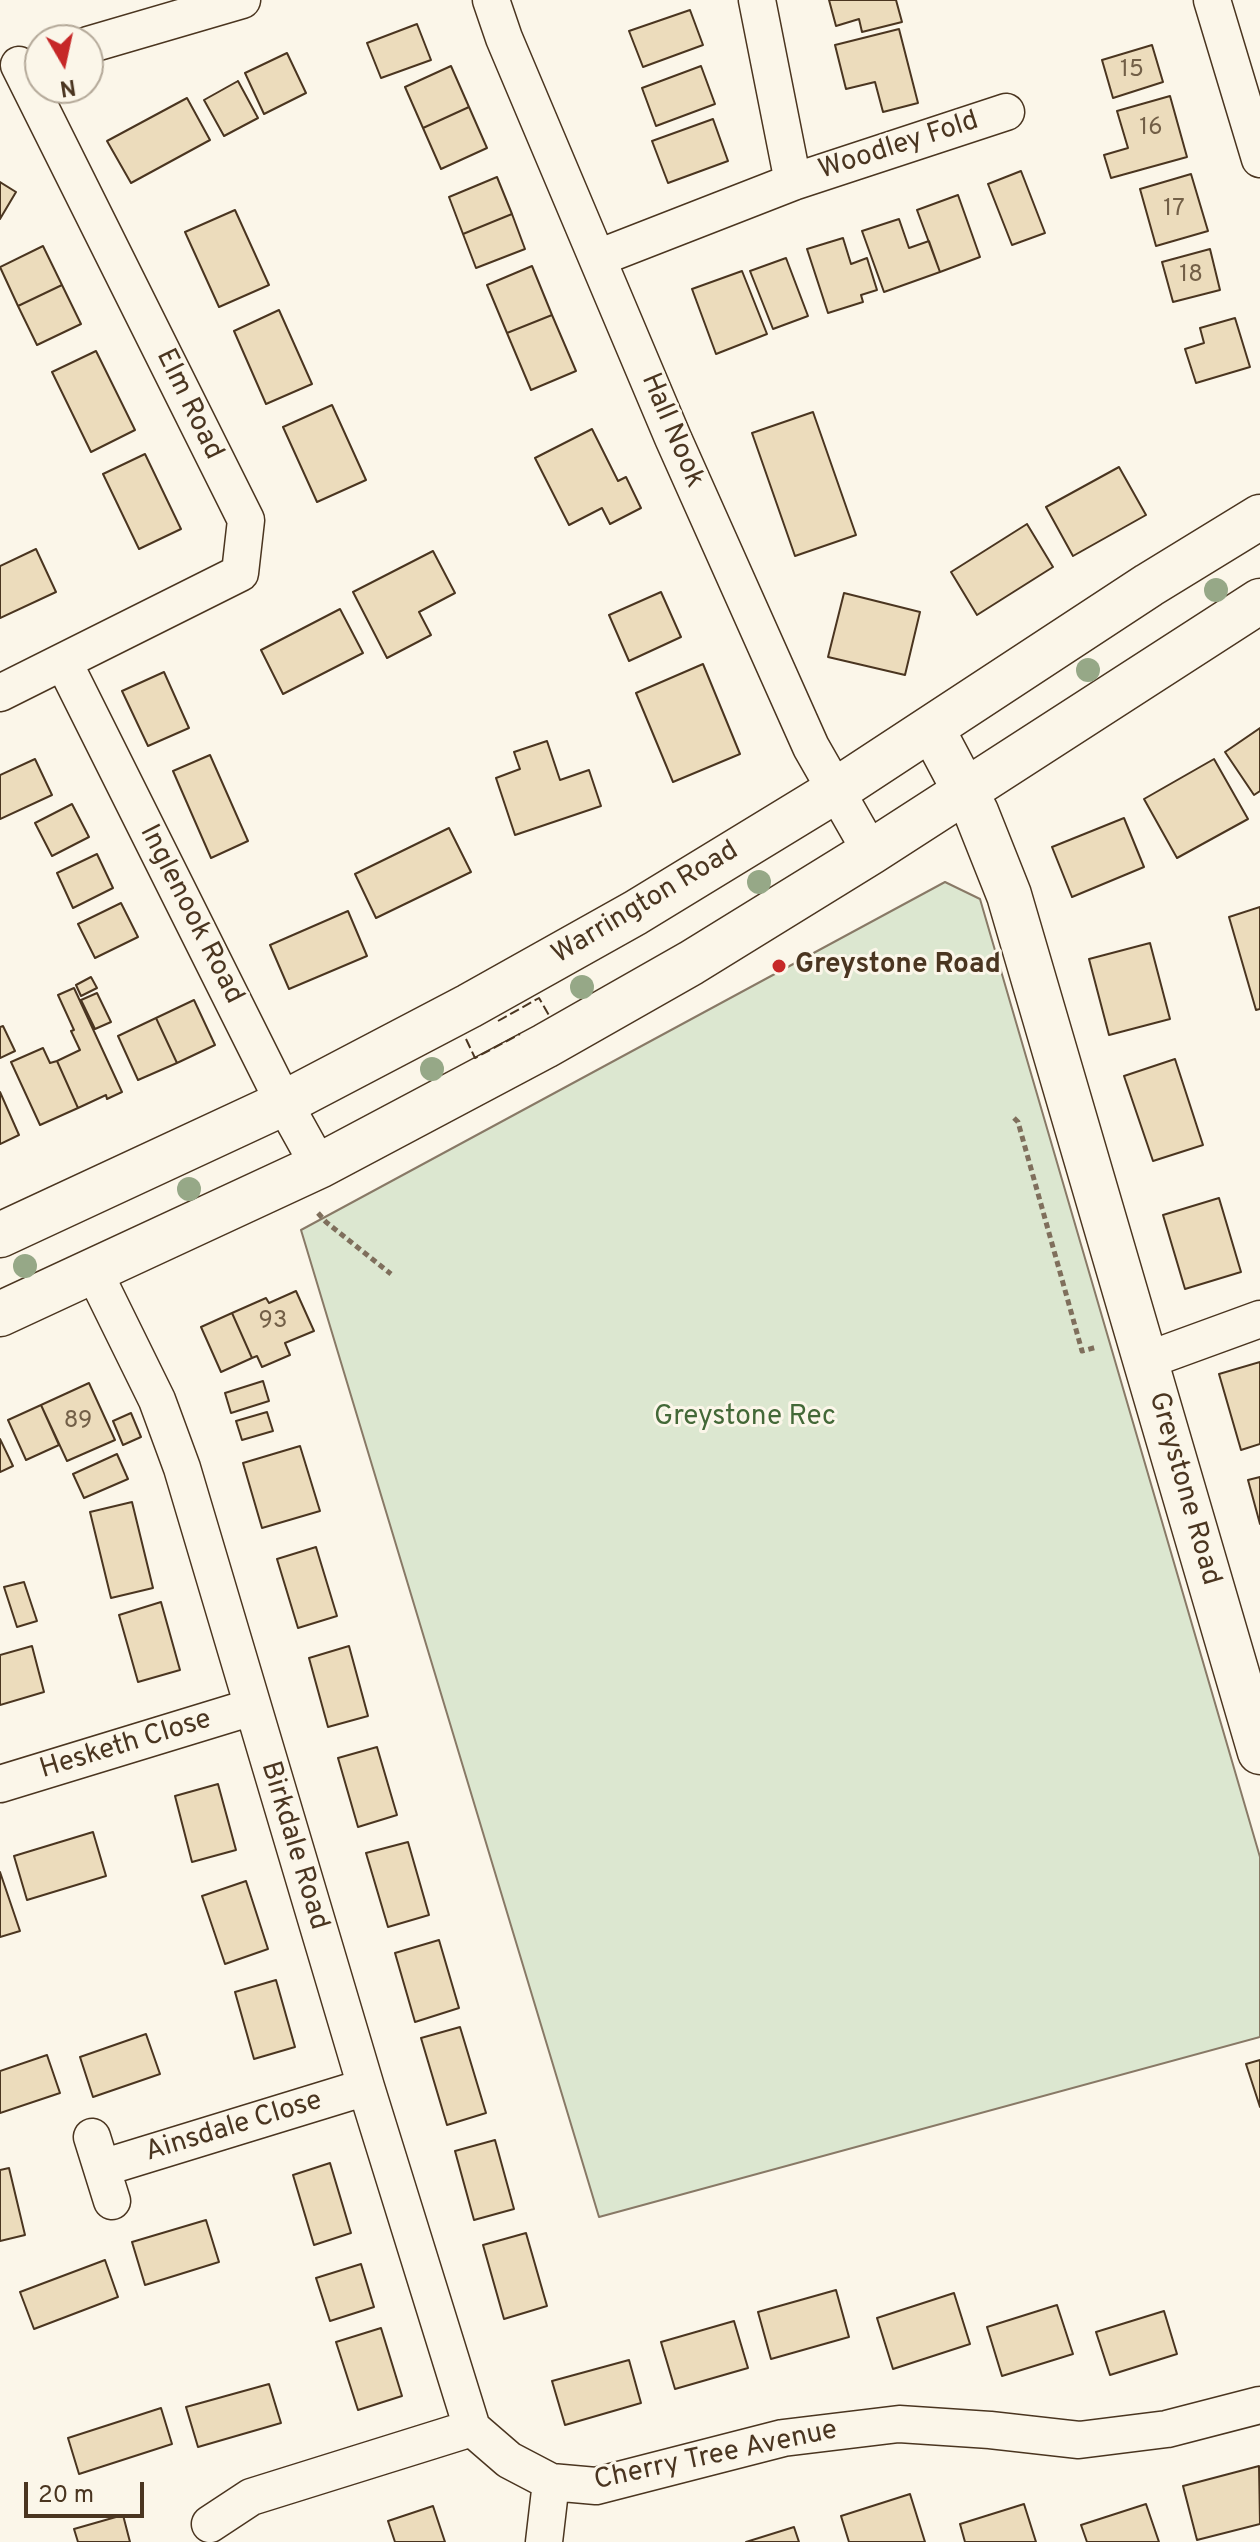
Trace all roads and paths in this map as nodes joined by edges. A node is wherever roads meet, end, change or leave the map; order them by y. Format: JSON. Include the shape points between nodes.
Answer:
{"nodes":[{"id":1,"x":242,"y":0,"type":"edge"},
{"id":2,"x":491,"y":0,"type":"edge"},
{"id":3,"x":757,"y":0,"type":"edge"},
{"id":4,"x":1212,"y":0,"type":"edge"},
{"id":5,"x":104,"y":40,"type":"edge"},
{"id":6,"x":20,"y":64,"type":"edge"},
{"id":7,"x":1006,"y":112,"type":"dead end"},
{"id":8,"x":1259,"y":154,"type":"edge"},
{"id":9,"x":793,"y":182,"type":"junction"},
{"id":10,"x":598,"y":258,"type":"junction"},
{"id":11,"x":1260,"y":517,"type":"edge"},
{"id":12,"x":1260,"y":601,"type":"edge"},
{"id":13,"x":64,"y":663,"type":"junction"},
{"id":14,"x":0,"y":693,"type":"edge"},
{"id":15,"x":932,"y":729,"type":"junction"},
{"id":16,"x":966,"y":790,"type":"junction"},
{"id":17,"x":835,"y":791,"type":"junction"},
{"id":18,"x":871,"y":852,"type":"junction"},
{"id":19,"x":284,"y":1103,"type":"junction"},
{"id":20,"x":1014,"y":1118,"type":"dead end"},
{"id":21,"x":316,"y":1185,"type":"junction"},
{"id":22,"x":0,"y":1235,"type":"edge"},
{"id":23,"x":94,"y":1272,"type":"junction"},
{"id":24,"x":391,"y":1274,"type":"dead end"},
{"id":25,"x":0,"y":1314,"type":"edge"},
{"id":26,"x":1260,"y":1319,"type":"edge"},
{"id":27,"x":1141,"y":1349,"type":"junction"},
{"id":28,"x":252,"y":1707,"type":"junction"},
{"id":29,"x":1260,"y":1752,"type":"edge"},
{"id":30,"x":0,"y":1784,"type":"edge"},
{"id":31,"x":366,"y":2087,"type":"junction"},
{"id":32,"x":102,"y":2168,"type":"dead end"},
{"id":33,"x":1260,"y":2405,"type":"edge"},
{"id":34,"x":472,"y":2428,"type":"junction"},
{"id":35,"x":551,"y":2482,"type":"junction"},
{"id":36,"x":209,"y":2520,"type":"edge"},
{"id":37,"x":544,"y":2542,"type":"edge"}],
"edges":[{"from":1,"to":5,"type":"street"},
{"from":2,"to":10,"type":"street","name":"Hall Nook"},
{"from":3,"to":9,"type":"street","name":"Woodley Fold"},
{"from":4,"to":8,"type":"street"},
{"from":6,"to":13,"type":"street","name":"Elm Road","via":[[246,520],[240,573]]},
{"from":7,"to":9,"type":"street","name":"Woodley Fold"},
{"from":9,"to":10,"type":"street","name":"Woodley Fold"},
{"from":10,"to":17,"type":"street","name":"Hall Nook","via":[[679,452]]},
{"from":11,"to":15,"type":"main road","name":"Warrington Road"},
{"from":12,"to":16,"type":"main road"},
{"from":13,"to":14,"type":"street"},
{"from":13,"to":19,"type":"street","name":"Inglenook Road"},
{"from":15,"to":16,"type":"main road","name":"Greystone Road"},
{"from":15,"to":17,"type":"main road","name":"Warrington Road"},
{"from":16,"to":18,"type":"main road"},
{"from":16,"to":27,"type":"main road","name":"Greystone Road","via":[[1009,895]]},
{"from":17,"to":18,"type":"street","name":"Hall Nook"},
{"from":17,"to":19,"type":"main road","name":"Warrington Road","via":[[635,913]]},
{"from":18,"to":21,"type":"main road"},
{"from":19,"to":21,"type":"street","name":"Inglenook Road"},
{"from":19,"to":22,"type":"main road","name":"Warrington Road"},
{"from":20,"to":27,"type":"path","via":[[1082,1351]]},
{"from":21,"to":23,"type":"main road"},
{"from":21,"to":24,"type":"path","via":[[326,1222]]},
{"from":23,"to":25,"type":"main road"},
{"from":23,"to":28,"type":"street","name":"Birkdale Road","via":[[167,1424]]},
{"from":26,"to":27,"type":"street"},
{"from":27,"to":29,"type":"main road","name":"Greystone Road"},
{"from":28,"to":30,"type":"street","name":"Hesketh Close"},
{"from":28,"to":31,"type":"street","name":"Birkdale Road"},
{"from":31,"to":32,"type":"street","name":"Ainsdale Close"},
{"from":31,"to":34,"type":"street","name":"Birkdale Road"},
{"from":33,"to":35,"type":"street","name":"Cherry Tree Avenue","via":[[1167,2429],[1079,2440],[899,2424],[783,2438],[596,2486]]},
{"from":34,"to":35,"type":"street","name":"Cherry Tree Avenue","via":[[509,2460]]},
{"from":34,"to":36,"type":"street","via":[[251,2497]]},
{"from":35,"to":37,"type":"street"}]}
